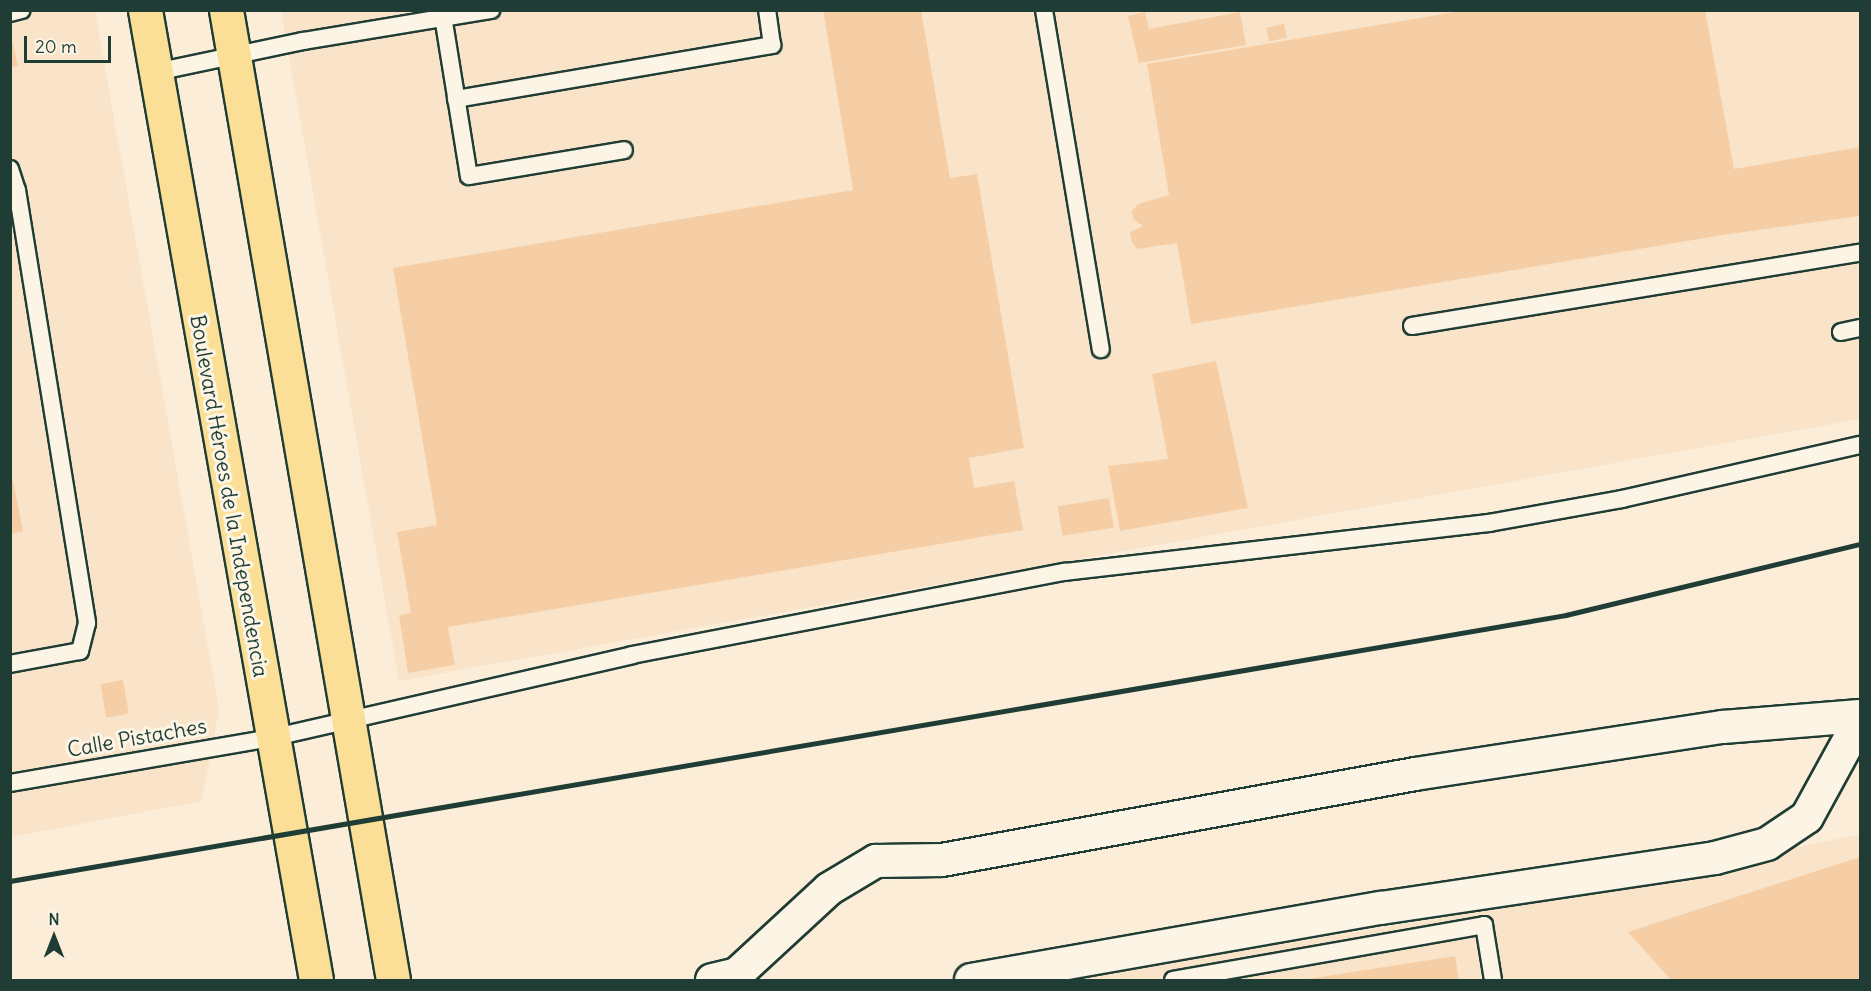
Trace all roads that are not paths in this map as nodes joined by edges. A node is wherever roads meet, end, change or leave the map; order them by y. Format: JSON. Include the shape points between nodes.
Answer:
{"nodes":[{"id":1,"x":22,"y":10,"type":"edge"},
{"id":2,"x":145,"y":10,"type":"edge"},
{"id":3,"x":226,"y":10,"type":"edge"},
{"id":4,"x":491,"y":10,"type":"edge"},
{"id":5,"x":767,"y":10,"type":"edge"},
{"id":6,"x":1044,"y":10,"type":"edge"},
{"id":7,"x":10,"y":13,"type":"edge"},
{"id":8,"x":442,"y":14,"type":"edge"},
{"id":9,"x":234,"y":55,"type":"junction"},
{"id":10,"x":156,"y":72,"type":"junction"},
{"id":11,"x":456,"y":99,"type":"junction"},
{"id":12,"x":624,"y":150,"type":"dead end"},
{"id":13,"x":10,"y":169,"type":"edge"},
{"id":14,"x":1860,"y":253,"type":"edge"},
{"id":15,"x":1412,"y":326,"type":"dead end"},
{"id":16,"x":1860,"y":328,"type":"edge"},
{"id":17,"x":1840,"y":332,"type":"dead end"},
{"id":18,"x":1101,"y":349,"type":"dead end"},
{"id":19,"x":1860,"y":445,"type":"edge"},
{"id":20,"x":10,"y":664,"type":"edge"},
{"id":21,"x":1860,"y":718,"type":"edge"},
{"id":22,"x":350,"y":721,"type":"junction"},
{"id":23,"x":271,"y":738,"type":"junction"},
{"id":24,"x":10,"y":783,"type":"edge"},
{"id":25,"x":316,"y":981,"type":"edge"},
{"id":26,"x":393,"y":981,"type":"edge"},
{"id":27,"x":712,"y":981,"type":"edge"},
{"id":28,"x":971,"y":981,"type":"edge"},
{"id":29,"x":1173,"y":981,"type":"edge"},
{"id":30,"x":1493,"y":981,"type":"edge"}],
"edges":[{"from":1,"to":7,"type":"lane"},
{"from":2,"to":10,"type":"main road","name":"Boulevard Héroes de la Independencia"},
{"from":3,"to":9,"type":"main road"},
{"from":4,"to":8,"type":"lane"},
{"from":5,"to":11,"type":"lane","via":[[772,45]]},
{"from":6,"to":18,"type":"lane"},
{"from":8,"to":9,"type":"lane"},
{"from":8,"to":11,"type":"lane"},
{"from":9,"to":10,"type":"lane"},
{"from":9,"to":22,"type":"main road"},
{"from":10,"to":23,"type":"main road","name":"Boulevard Héroes de la Independencia"},
{"from":11,"to":12,"type":"lane","via":[[469,176]]},
{"from":13,"to":20,"type":"lane","via":[[18,189],[87,623],[80,651]]},
{"from":14,"to":15,"type":"lane"},
{"from":16,"to":17,"type":"lane"},
{"from":19,"to":22,"type":"lane","name":"Calle Pistaches","via":[[1622,499],[1490,523],[1065,572],[632,655]]},
{"from":21,"to":27,"type":"street","via":[[1699,731],[1415,774],[942,860],[876,861],[829,889],[737,974]]},
{"from":21,"to":28,"type":"street","via":[[1807,817],[1767,844],[1715,858],[1381,908]]},
{"from":22,"to":23,"type":"lane","name":"Calle Pistaches"},
{"from":22,"to":26,"type":"main road"},
{"from":23,"to":24,"type":"lane","name":"Calle Pistaches"},
{"from":23,"to":25,"type":"main road","name":"Boulevard Héroes de la Independencia"},
{"from":29,"to":30,"type":"lane","via":[[1484,925]]}]}
